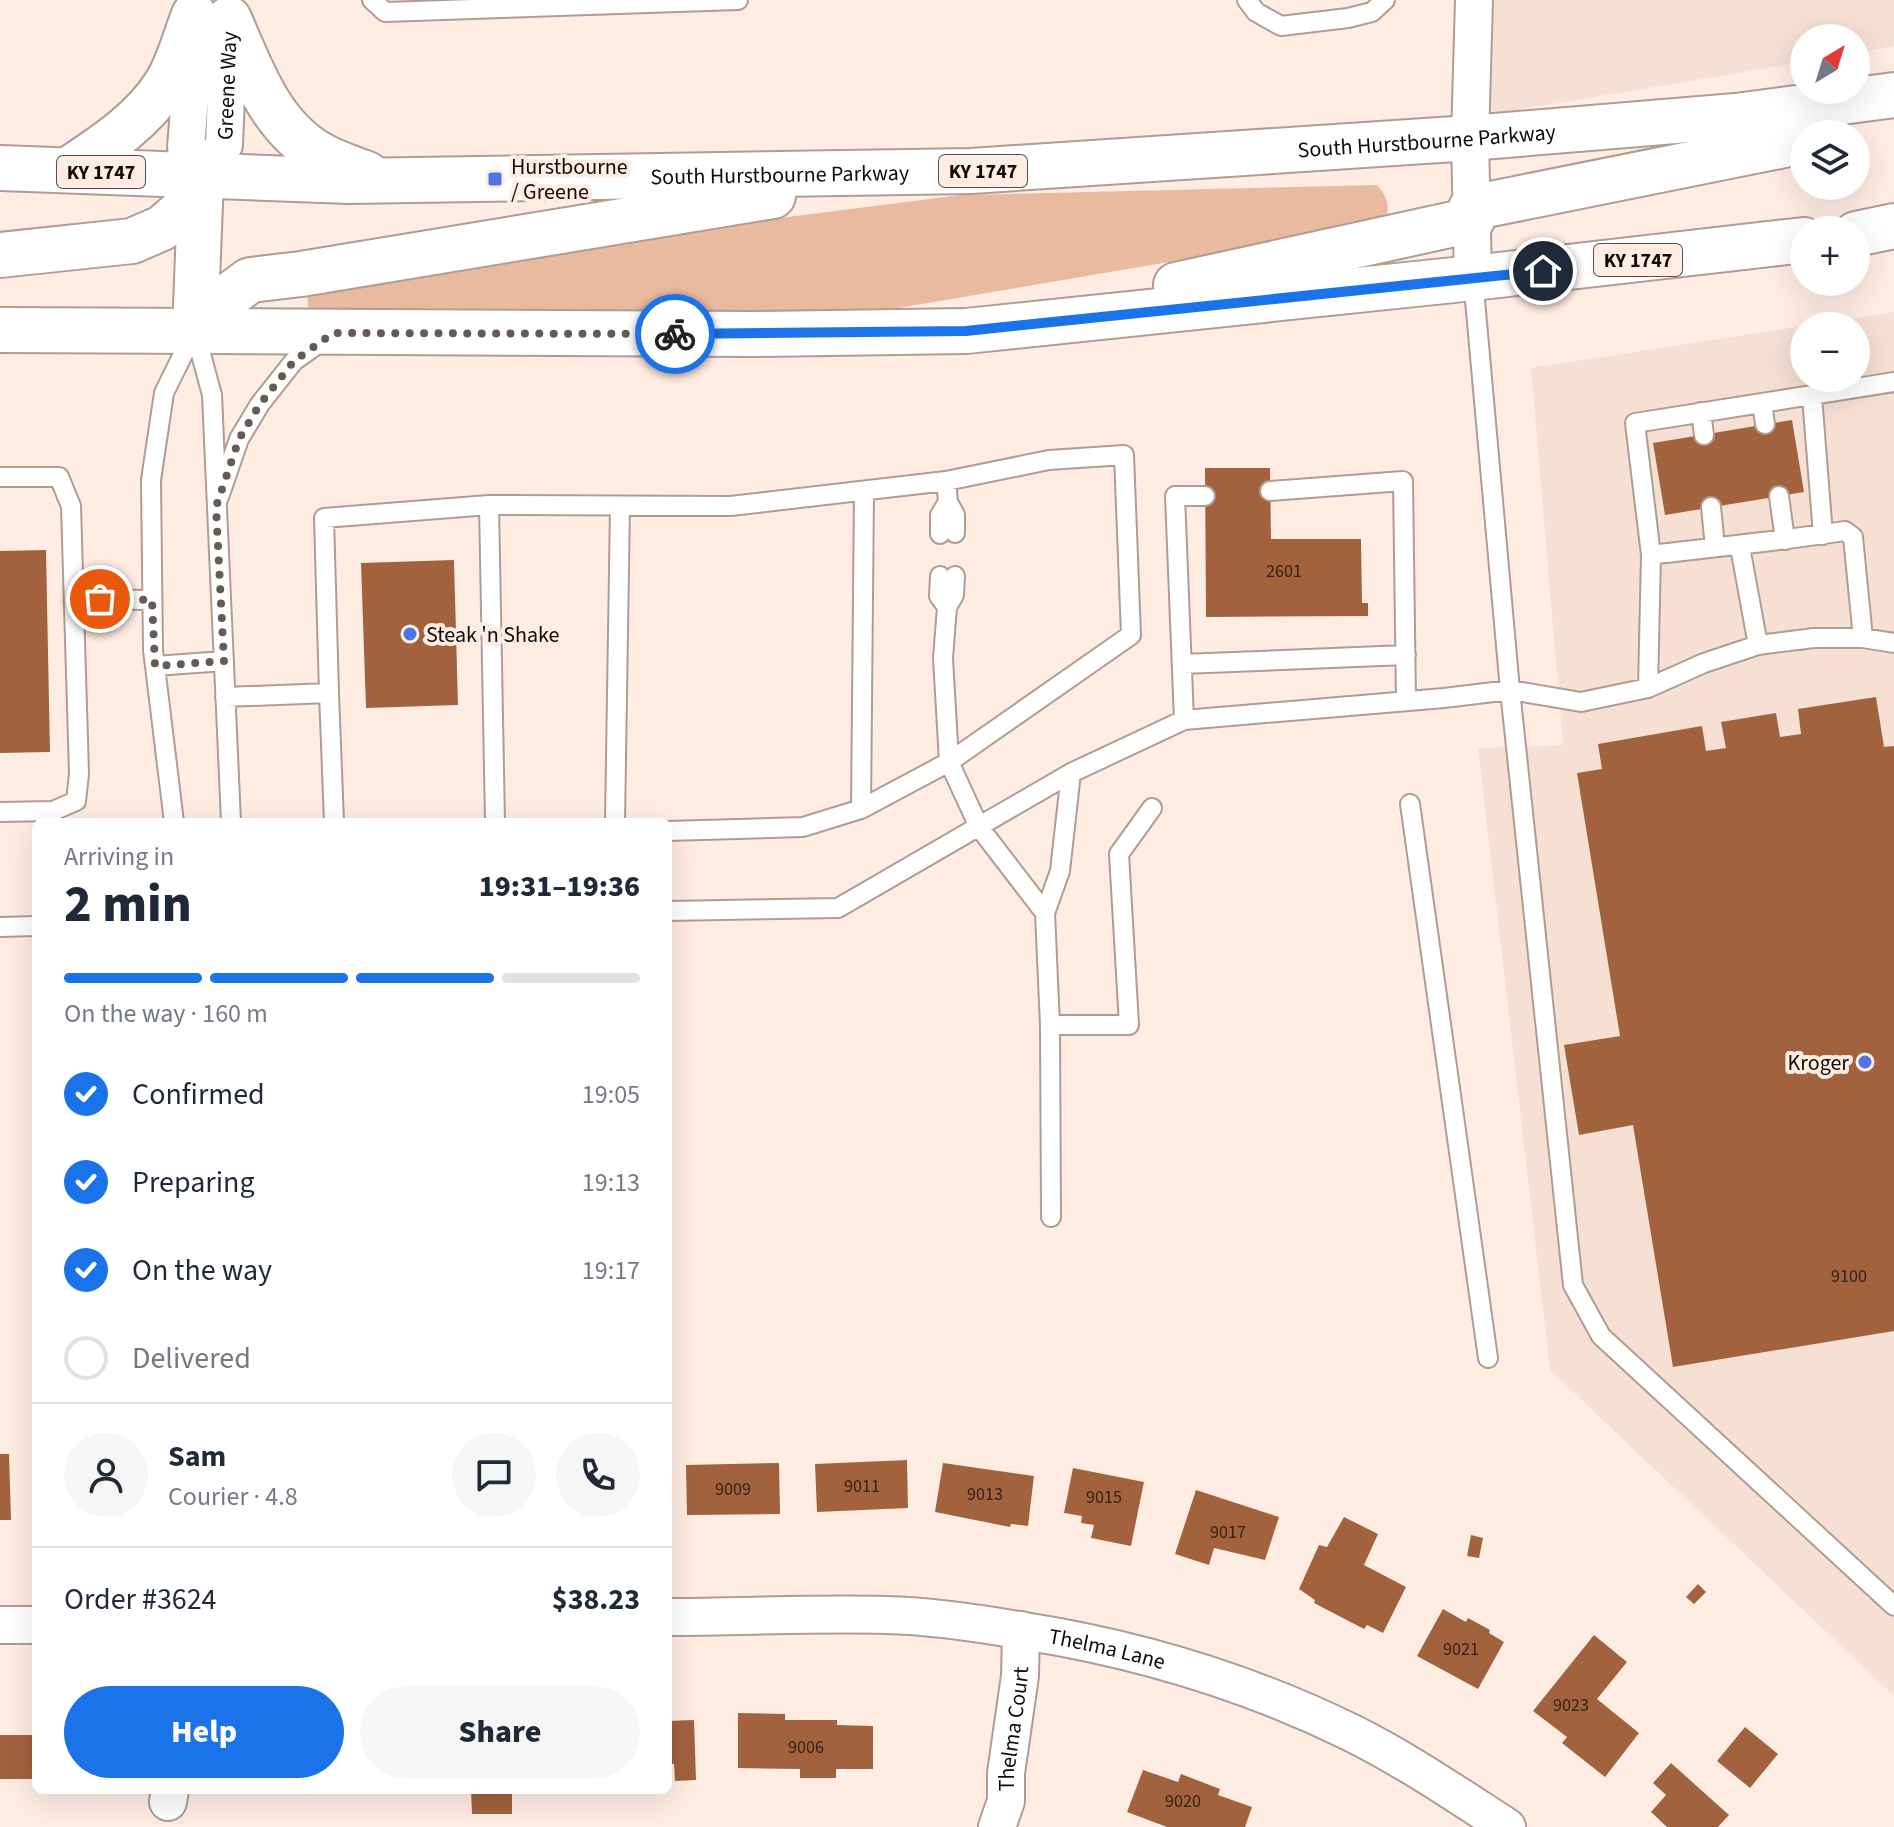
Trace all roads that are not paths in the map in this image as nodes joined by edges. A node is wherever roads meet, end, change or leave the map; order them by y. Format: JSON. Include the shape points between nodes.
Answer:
{"nodes":[{"id":1,"x":372,"y":0,"type":"edge"},
{"id":2,"x":738,"y":0,"type":"edge"},
{"id":3,"x":1247,"y":0,"type":"edge"},
{"id":4,"x":1385,"y":0,"type":"edge"},
{"id":5,"x":1474,"y":0,"type":"edge"},
{"id":6,"x":212,"y":8,"type":"edge"},
{"id":7,"x":1351,"y":9,"type":"edge"},
{"id":8,"x":1894,"y":95,"type":"edge"},
{"id":9,"x":1894,"y":112,"type":"edge"},
{"id":10,"x":1869,"y":120,"type":"edge"},
{"id":11,"x":1470,"y":138,"type":"junction"},
{"id":12,"x":1790,"y":144,"type":"edge"},
{"id":13,"x":0,"y":168,"type":"edge"},
{"id":14,"x":68,"y":170,"type":"junction"},
{"id":15,"x":918,"y":172,"type":"junction"},
{"id":16,"x":201,"y":176,"type":"junction"},
{"id":17,"x":384,"y":180,"type":"junction"},
{"id":18,"x":1472,"y":214,"type":"junction"},
{"id":19,"x":1894,"y":226,"type":"edge"},
{"id":20,"x":1870,"y":231,"type":"edge"},
{"id":21,"x":1790,"y":242,"type":"edge"},
{"id":22,"x":0,"y":255,"type":"edge"},
{"id":23,"x":1473,"y":278,"type":"junction"},
{"id":24,"x":0,"y":330,"type":"edge"},
{"id":25,"x":195,"y":331,"type":"junction"},
{"id":26,"x":966,"y":331,"type":"junction"},
{"id":27,"x":333,"y":333,"type":"junction"},
{"id":28,"x":1894,"y":382,"type":"edge"},
{"id":29,"x":1812,"y":396,"type":"junction"},
{"id":30,"x":1762,"y":403,"type":"junction"},
{"id":31,"x":1701,"y":412,"type":"junction"},
{"id":32,"x":1765,"y":424,"type":"dead end"},
{"id":33,"x":1704,"y":435,"type":"dead end"},
{"id":34,"x":0,"y":477,"type":"edge"},
{"id":35,"x":946,"y":481,"type":"junction"},
{"id":36,"x":864,"y":491,"type":"junction"},
{"id":37,"x":1270,"y":491,"type":"dead end"},
{"id":38,"x":1205,"y":496,"type":"dead end"},
{"id":39,"x":1779,"y":496,"type":"dead end"},
{"id":40,"x":489,"y":505,"type":"junction"},
{"id":41,"x":620,"y":506,"type":"junction"},
{"id":42,"x":216,"y":507,"type":"junction"},
{"id":43,"x":1711,"y":507,"type":"dead end"},
{"id":44,"x":948,"y":533,"type":"dead end"},
{"id":45,"x":1823,"y":535,"type":"junction"},
{"id":46,"x":1785,"y":540,"type":"junction"},
{"id":47,"x":1715,"y":547,"type":"junction"},
{"id":48,"x":1740,"y":547,"type":"junction"},
{"id":49,"x":1651,"y":555,"type":"junction"},
{"id":50,"x":948,"y":576,"type":"dead end"},
{"id":51,"x":74,"y":599,"type":"junction"},
{"id":52,"x":152,"y":600,"type":"junction"},
{"id":53,"x":1863,"y":638,"type":"junction"},
{"id":54,"x":1894,"y":643,"type":"edge"},
{"id":55,"x":1758,"y":645,"type":"junction"},
{"id":56,"x":1406,"y":655,"type":"junction"},
{"id":57,"x":224,"y":661,"type":"junction"},
{"id":58,"x":1182,"y":664,"type":"junction"},
{"id":59,"x":155,"y":666,"type":"junction"},
{"id":60,"x":1648,"y":688,"type":"junction"},
{"id":61,"x":1510,"y":690,"type":"junction"},
{"id":62,"x":329,"y":693,"type":"junction"},
{"id":63,"x":225,"y":697,"type":"junction"},
{"id":64,"x":1406,"y":701,"type":"junction"},
{"id":65,"x":1184,"y":720,"type":"junction"},
{"id":66,"x":949,"y":762,"type":"junction"},
{"id":67,"x":1071,"y":773,"type":"junction"},
{"id":68,"x":1410,"y":804,"type":"dead end"},
{"id":69,"x":1152,"y":808,"type":"dead end"},
{"id":70,"x":861,"y":809,"type":"junction"},
{"id":71,"x":0,"y":812,"type":"edge"},
{"id":72,"x":174,"y":818,"type":"edge"},
{"id":73,"x":231,"y":818,"type":"edge"},
{"id":74,"x":334,"y":818,"type":"edge"},
{"id":75,"x":495,"y":818,"type":"edge"},
{"id":76,"x":615,"y":818,"type":"edge"},
{"id":77,"x":979,"y":827,"type":"junction"},
{"id":78,"x":672,"y":831,"type":"edge"},
{"id":79,"x":672,"y":911,"type":"edge"},
{"id":80,"x":1045,"y":913,"type":"junction"},
{"id":81,"x":32,"y":926,"type":"edge"},
{"id":82,"x":0,"y":927,"type":"edge"},
{"id":83,"x":1050,"y":1025,"type":"junction"},
{"id":84,"x":1051,"y":1217,"type":"dead end"},
{"id":85,"x":1488,"y":1358,"type":"dead end"},
{"id":86,"x":1894,"y":1606,"type":"edge"},
{"id":87,"x":672,"y":1617,"type":"edge"},
{"id":88,"x":0,"y":1625,"type":"edge"},
{"id":89,"x":32,"y":1625,"type":"edge"},
{"id":90,"x":1021,"y":1630,"type":"junction"},
{"id":91,"x":997,"y":1827,"type":"edge"},
{"id":92,"x":1507,"y":1827,"type":"edge"}],
"edges":[{"from":1,"to":2,"type":"lane","via":[[385,12]]},
{"from":3,"to":7,"type":"lane","via":[[1256,12],[1281,26]]},
{"from":4,"to":7,"type":"lane","via":[[1372,12]]},
{"from":5,"to":11,"type":"street"},
{"from":6,"to":14,"type":"main road","via":[[149,106]]},
{"from":6,"to":16,"type":"street","name":"Greene Way","via":[[224,145]]},
{"from":6,"to":17,"type":"main road","via":[[263,96],[291,132],[321,155]]},
{"from":8,"to":11,"type":"main road","name":"South Hurstbourne Parkway","number":"KY 1747","via":[[1736,116]]},
{"from":9,"to":10,"type":"main road"},
{"from":11,"to":15,"type":"main road","name":"South Hurstbourne Parkway","number":"KY 1747"},
{"from":11,"to":18,"type":"street"},
{"from":12,"to":18,"type":"main road"},
{"from":13,"to":14,"type":"main road","name":"South Hurstbourne Parkway","number":"KY 1747"},
{"from":14,"to":16,"type":"main road","name":"South Hurstbourne Parkway","number":"KY 1747"},
{"from":15,"to":17,"type":"main road","name":"South Hurstbourne Parkway","number":"KY 1747"},
{"from":15,"to":25,"type":"main road","via":[[250,280],[215,306]]},
{"from":16,"to":17,"type":"main road","name":"South Hurstbourne Parkway","number":"KY 1747"},
{"from":16,"to":22,"type":"main road","via":[[185,208],[162,228],[132,241]]},
{"from":16,"to":25,"type":"main road"},
{"from":18,"to":23,"type":"street"},
{"from":18,"to":26,"type":"main road"},
{"from":19,"to":20,"type":"main road"},
{"from":21,"to":23,"type":"main road","number":"KY 1747"},
{"from":23,"to":26,"type":"main road","number":"KY 1747"},
{"from":23,"to":61,"type":"lane"},
{"from":24,"to":25,"type":"main road","number":"KY 1747"},
{"from":25,"to":27,"type":"main road","number":"KY 1747"},
{"from":25,"to":42,"type":"lane","via":[[212,395]]},
{"from":25,"to":52,"type":"lane","via":[[164,393],[151,480]]},
{"from":26,"to":27,"type":"main road","number":"KY 1747"},
{"from":27,"to":42,"type":"lane","via":[[294,361],[260,404],[239,439]]},
{"from":28,"to":29,"type":"lane"},
{"from":29,"to":30,"type":"lane"},
{"from":29,"to":45,"type":"lane"},
{"from":30,"to":31,"type":"lane"},
{"from":30,"to":32,"type":"lane"},
{"from":31,"to":33,"type":"lane"},
{"from":31,"to":49,"type":"lane","via":[[1635,423]]},
{"from":34,"to":51,"type":"lane","via":[[59,477],[71,506]]},
{"from":35,"to":36,"type":"lane"},
{"from":35,"to":44,"type":"lane","via":[[955,515]]},
{"from":35,"to":66,"type":"lane","via":[[1049,460],[1124,455],[1131,635]]},
{"from":36,"to":41,"type":"lane","via":[[731,506]]},
{"from":36,"to":70,"type":"lane"},
{"from":37,"to":56,"type":"lane","via":[[1403,481]]},
{"from":38,"to":58,"type":"lane","via":[[1175,496]]},
{"from":39,"to":46,"type":"lane"},
{"from":40,"to":41,"type":"lane"},
{"from":40,"to":62,"type":"lane","via":[[324,518]]},
{"from":40,"to":75,"type":"lane"},
{"from":41,"to":76,"type":"lane"},
{"from":42,"to":57,"type":"lane"},
{"from":43,"to":47,"type":"lane"},
{"from":45,"to":46,"type":"lane"},
{"from":45,"to":53,"type":"lane","via":[[1845,531],[1853,537]]},
{"from":46,"to":48,"type":"lane"},
{"from":47,"to":48,"type":"lane"},
{"from":47,"to":49,"type":"lane"},
{"from":48,"to":55,"type":"lane"},
{"from":49,"to":60,"type":"lane"},
{"from":50,"to":66,"type":"lane","via":[[954,595],[947,607],[943,658]]},
{"from":51,"to":52,"type":"lane"},
{"from":51,"to":71,"type":"lane","via":[[76,801],[53,811]]},
{"from":52,"to":59,"type":"lane"},
{"from":53,"to":54,"type":"lane"},
{"from":53,"to":55,"type":"lane"},
{"from":55,"to":60,"type":"lane"},
{"from":56,"to":58,"type":"lane"},
{"from":56,"to":64,"type":"lane"},
{"from":57,"to":59,"type":"lane"},
{"from":57,"to":63,"type":"lane"},
{"from":58,"to":65,"type":"lane"},
{"from":59,"to":72,"type":"lane"},
{"from":60,"to":61,"type":"lane","via":[[1581,702]]},
{"from":61,"to":64,"type":"lane"},
{"from":61,"to":86,"type":"lane","via":[[1573,1285],[1601,1336]]},
{"from":62,"to":63,"type":"lane"},
{"from":62,"to":74,"type":"lane"},
{"from":63,"to":73,"type":"lane"},
{"from":64,"to":65,"type":"lane"},
{"from":65,"to":67,"type":"lane"},
{"from":66,"to":70,"type":"lane"},
{"from":66,"to":77,"type":"lane"},
{"from":67,"to":77,"type":"lane"},
{"from":67,"to":80,"type":"lane","via":[[1060,871]]},
{"from":68,"to":85,"type":"lane"},
{"from":69,"to":83,"type":"lane","via":[[1119,854],[1129,1025]]},
{"from":70,"to":78,"type":"lane","via":[[803,827]]},
{"from":77,"to":79,"type":"lane","via":[[838,908]]},
{"from":77,"to":80,"type":"lane"},
{"from":80,"to":83,"type":"lane"},
{"from":81,"to":82,"type":"lane"},
{"from":83,"to":84,"type":"lane"},
{"from":87,"to":90,"type":"street","name":"Thelma Lane","via":[[887,1615]]},
{"from":88,"to":89,"type":"street"},
{"from":90,"to":91,"type":"street","name":"Thelma Court","via":[[1006,1801]]},
{"from":90,"to":92,"type":"street","name":"Thelma Lane","via":[[1149,1656],[1247,1687],[1352,1733]]}]}
